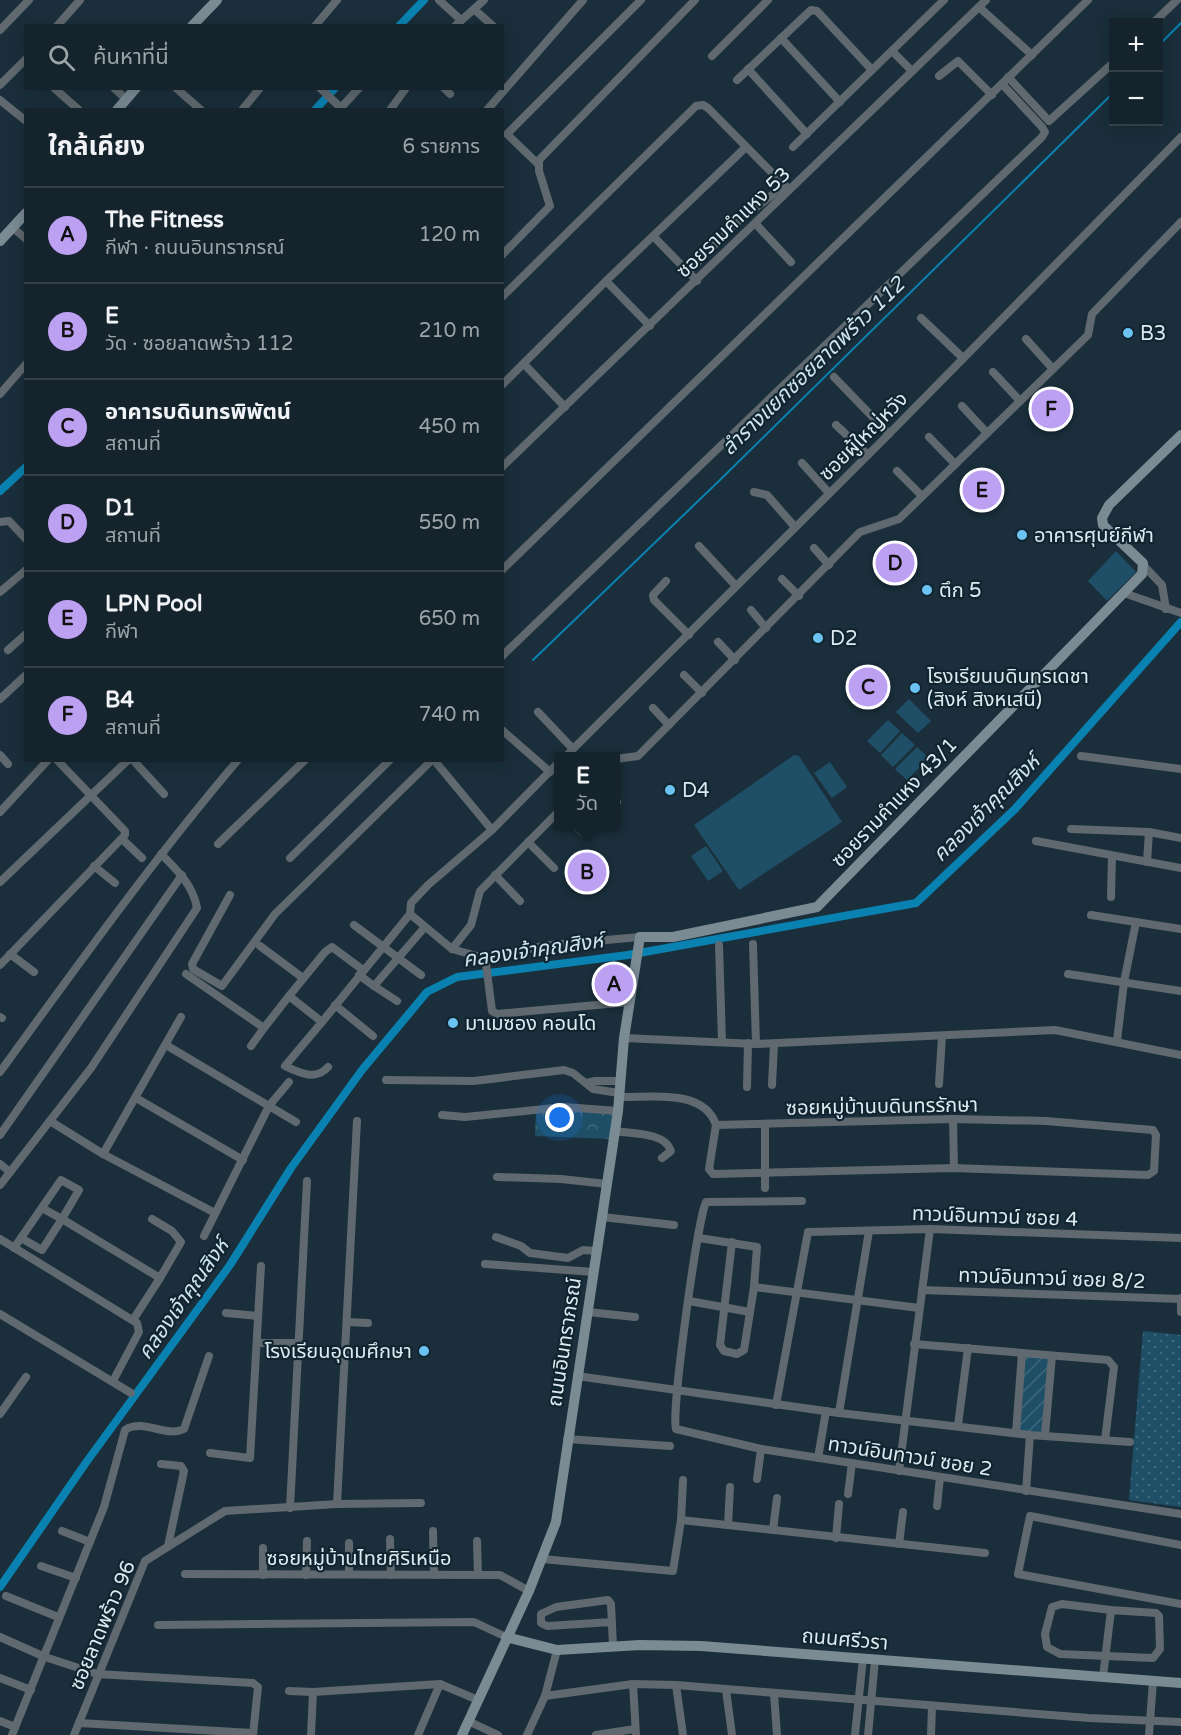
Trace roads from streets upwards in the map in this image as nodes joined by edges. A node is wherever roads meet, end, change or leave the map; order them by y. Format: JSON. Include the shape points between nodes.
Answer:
{"nodes":[{"id":1,"x":29,"y":0,"type":"edge"},
{"id":2,"x":80,"y":0,"type":"edge"},
{"id":3,"x":217,"y":0,"type":"edge"},
{"id":4,"x":337,"y":0,"type":"edge"},
{"id":5,"x":439,"y":0,"type":"edge"},
{"id":6,"x":484,"y":0,"type":"edge"},
{"id":7,"x":583,"y":0,"type":"edge"},
{"id":8,"x":641,"y":0,"type":"edge"},
{"id":9,"x":695,"y":0,"type":"edge"},
{"id":10,"x":768,"y":0,"type":"edge"},
{"id":11,"x":944,"y":0,"type":"edge"},
{"id":12,"x":986,"y":0,"type":"edge"},
{"id":13,"x":1088,"y":0,"type":"edge"},
{"id":14,"x":1177,"y":0,"type":"edge"},
{"id":15,"x":979,"y":7,"type":"junction"},
{"id":16,"x":475,"y":10,"type":"junction"},
{"id":17,"x":1158,"y":18,"type":"edge"},
{"id":18,"x":458,"y":23,"type":"edge"},
{"id":19,"x":59,"y":24,"type":"edge"},
{"id":20,"x":194,"y":24,"type":"edge"},
{"id":21,"x":317,"y":24,"type":"edge"},
{"id":22,"x":491,"y":24,"type":"edge"},
{"id":23,"x":0,"y":30,"type":"edge"},
{"id":24,"x":781,"y":38,"type":"junction"},
{"id":25,"x":892,"y":51,"type":"junction"},
{"id":26,"x":1032,"y":55,"type":"junction"},
{"id":27,"x":712,"y":56,"type":"dead end"},
{"id":28,"x":24,"y":62,"type":"edge"},
{"id":29,"x":1109,"y":66,"type":"edge"},
{"id":30,"x":748,"y":69,"type":"junction"},
{"id":31,"x":872,"y":70,"type":"junction"},
{"id":32,"x":912,"y":71,"type":"junction"},
{"id":33,"x":939,"y":76,"type":"dead end"},
{"id":34,"x":737,"y":80,"type":"dead end"},
{"id":35,"x":1005,"y":81,"type":"junction"},
{"id":36,"x":0,"y":85,"type":"edge"},
{"id":37,"x":56,"y":90,"type":"edge"},
{"id":38,"x":116,"y":90,"type":"edge"},
{"id":39,"x":134,"y":90,"type":"edge"},
{"id":40,"x":178,"y":90,"type":"edge"},
{"id":41,"x":258,"y":90,"type":"edge"},
{"id":42,"x":322,"y":90,"type":"edge"},
{"id":43,"x":357,"y":90,"type":"edge"},
{"id":44,"x":405,"y":90,"type":"edge"},
{"id":45,"x":992,"y":95,"type":"junction"},
{"id":46,"x":126,"y":99,"type":"junction"},
{"id":47,"x":0,"y":100,"type":"edge"},
{"id":48,"x":840,"y":102,"type":"junction"},
{"id":49,"x":77,"y":108,"type":"edge"},
{"id":50,"x":119,"y":108,"type":"edge"},
{"id":51,"x":199,"y":108,"type":"edge"},
{"id":52,"x":244,"y":108,"type":"edge"},
{"id":53,"x":339,"y":108,"type":"edge"},
{"id":54,"x":341,"y":108,"type":"edge"},
{"id":55,"x":391,"y":108,"type":"edge"},
{"id":56,"x":489,"y":108,"type":"edge"},
{"id":57,"x":24,"y":119,"type":"edge"},
{"id":58,"x":807,"y":134,"type":"junction"},
{"id":59,"x":1181,"y":137,"type":"edge"},
{"id":60,"x":746,"y":147,"type":"junction"},
{"id":61,"x":793,"y":147,"type":"dead end"},
{"id":62,"x":538,"y":164,"type":"junction"},
{"id":63,"x":787,"y":188,"type":"junction"},
{"id":64,"x":24,"y":215,"type":"edge"},
{"id":65,"x":1181,"y":222,"type":"edge"},
{"id":66,"x":755,"y":223,"type":"junction"},
{"id":67,"x":13,"y":228,"type":"junction"},
{"id":68,"x":653,"y":236,"type":"junction"},
{"id":69,"x":24,"y":237,"type":"edge"},
{"id":70,"x":0,"y":241,"type":"edge"},
{"id":71,"x":504,"y":253,"type":"edge"},
{"id":72,"x":791,"y":262,"type":"dead end"},
{"id":73,"x":688,"y":272,"type":"junction"},
{"id":74,"x":606,"y":281,"type":"junction"},
{"id":75,"x":697,"y":281,"type":"junction"},
{"id":76,"x":504,"y":295,"type":"edge"},
{"id":77,"x":921,"y":318,"type":"dead end"},
{"id":78,"x":650,"y":326,"type":"junction"},
{"id":79,"x":1026,"y":339,"type":"dead end"},
{"id":80,"x":963,"y":358,"type":"junction"},
{"id":81,"x":524,"y":364,"type":"junction"},
{"id":82,"x":24,"y":366,"type":"edge"},
{"id":83,"x":1053,"y":369,"type":"junction"},
{"id":84,"x":993,"y":372,"type":"dead end"},
{"id":85,"x":834,"y":377,"type":"dead end"},
{"id":86,"x":504,"y":384,"type":"edge"},
{"id":87,"x":0,"y":394,"type":"edge"},
{"id":88,"x":1020,"y":401,"type":"junction"},
{"id":89,"x":962,"y":406,"type":"dead end"},
{"id":90,"x":565,"y":407,"type":"junction"},
{"id":91,"x":836,"y":424,"type":"dead end"},
{"id":92,"x":987,"y":433,"type":"junction"},
{"id":93,"x":889,"y":434,"type":"junction"},
{"id":94,"x":1181,"y":435,"type":"edge"},
{"id":95,"x":929,"y":437,"type":"dead end"},
{"id":96,"x":868,"y":455,"type":"junction"},
{"id":97,"x":802,"y":463,"type":"dead end"},
{"id":98,"x":955,"y":464,"type":"junction"},
{"id":99,"x":504,"y":465,"type":"edge"},
{"id":100,"x":897,"y":471,"type":"dead end"},
{"id":101,"x":754,"y":492,"type":"dead end"},
{"id":102,"x":829,"y":493,"type":"junction"},
{"id":103,"x":922,"y":496,"type":"junction"},
{"id":104,"x":0,"y":522,"type":"edge"},
{"id":105,"x":795,"y":527,"type":"junction"},
{"id":106,"x":24,"y":537,"type":"edge"},
{"id":107,"x":699,"y":546,"type":"dead end"},
{"id":108,"x":814,"y":548,"type":"dead end"},
{"id":109,"x":829,"y":565,"type":"junction"},
{"id":110,"x":1145,"y":567,"type":"junction"},
{"id":111,"x":504,"y":568,"type":"edge"},
{"id":112,"x":24,"y":572,"type":"edge"},
{"id":113,"x":783,"y":579,"type":"dead end"},
{"id":114,"x":666,"y":581,"type":"dead end"},
{"id":115,"x":736,"y":586,"type":"junction"},
{"id":116,"x":0,"y":592,"type":"edge"},
{"id":117,"x":1124,"y":592,"type":"junction"},
{"id":118,"x":799,"y":596,"type":"junction"},
{"id":119,"x":1166,"y":609,"type":"junction"},
{"id":120,"x":751,"y":610,"type":"dead end"},
{"id":121,"x":1180,"y":613,"type":"edge"},
{"id":122,"x":766,"y":628,"type":"junction"},
{"id":123,"x":689,"y":634,"type":"junction"},
{"id":124,"x":24,"y":636,"type":"edge"},
{"id":125,"x":718,"y":642,"type":"dead end"},
{"id":126,"x":8,"y":650,"type":"dead end"},
{"id":127,"x":504,"y":654,"type":"edge"},
{"id":128,"x":735,"y":660,"type":"junction"},
{"id":129,"x":684,"y":675,"type":"dead end"},
{"id":130,"x":24,"y":677,"type":"edge"},
{"id":131,"x":702,"y":693,"type":"junction"},
{"id":132,"x":0,"y":699,"type":"edge"},
{"id":133,"x":653,"y":708,"type":"dead end"},
{"id":134,"x":538,"y":712,"type":"dead end"},
{"id":135,"x":669,"y":725,"type":"junction"},
{"id":136,"x":504,"y":732,"type":"edge"},
{"id":137,"x":573,"y":749,"type":"junction"},
{"id":138,"x":570,"y":752,"type":"edge"},
{"id":139,"x":0,"y":755,"type":"edge"},
{"id":140,"x":1081,"y":756,"type":"dead end"},
{"id":141,"x":620,"y":758,"type":"edge"},
{"id":142,"x":46,"y":762,"type":"edge"},
{"id":143,"x":59,"y":762,"type":"edge"},
{"id":144,"x":126,"y":762,"type":"edge"},
{"id":145,"x":135,"y":762,"type":"edge"},
{"id":146,"x":236,"y":762,"type":"edge"},
{"id":147,"x":303,"y":762,"type":"edge"},
{"id":148,"x":388,"y":762,"type":"edge"},
{"id":149,"x":431,"y":762,"type":"edge"},
{"id":150,"x":435,"y":762,"type":"edge"},
{"id":151,"x":8,"y":764,"type":"dead end"},
{"id":152,"x":554,"y":768,"type":"edge"},
{"id":153,"x":1181,"y":769,"type":"edge"},
{"id":154,"x":550,"y":772,"type":"junction"},
{"id":155,"x":90,"y":794,"type":"junction"},
{"id":156,"x":164,"y":794,"type":"dead end"},
{"id":157,"x":0,"y":812,"type":"edge"},
{"id":158,"x":554,"y":816,"type":"edge"},
{"id":159,"x":1071,"y":829,"type":"dead end"},
{"id":160,"x":492,"y":830,"type":"junction"},
{"id":161,"x":580,"y":830,"type":"edge"},
{"id":162,"x":1149,"y":832,"type":"junction"},
{"id":163,"x":584,"y":834,"type":"dead end"},
{"id":164,"x":1181,"y":838,"type":"edge"},
{"id":165,"x":122,"y":839,"type":"junction"},
{"id":166,"x":1036,"y":841,"type":"dead end"},
{"id":167,"x":528,"y":842,"type":"junction"},
{"id":168,"x":218,"y":844,"type":"dead end"},
{"id":169,"x":161,"y":854,"type":"junction"},
{"id":170,"x":1112,"y":856,"type":"junction"},
{"id":171,"x":142,"y":858,"type":"dead end"},
{"id":172,"x":290,"y":858,"type":"dead end"},
{"id":173,"x":1147,"y":862,"type":"junction"},
{"id":174,"x":94,"y":866,"type":"junction"},
{"id":175,"x":554,"y":868,"type":"dead end"},
{"id":176,"x":1181,"y":868,"type":"edge"},
{"id":177,"x":182,"y":875,"type":"junction"},
{"id":178,"x":495,"y":875,"type":"junction"},
{"id":179,"x":0,"y":882,"type":"edge"},
{"id":180,"x":115,"y":883,"type":"dead end"},
{"id":181,"x":230,"y":895,"type":"dead end"},
{"id":182,"x":1111,"y":897,"type":"dead end"},
{"id":183,"x":520,"y":901,"type":"dead end"},
{"id":184,"x":410,"y":914,"type":"junction"},
{"id":185,"x":1091,"y":915,"type":"dead end"},
{"id":186,"x":1136,"y":922,"type":"junction"},
{"id":187,"x":354,"y":925,"type":"dead end"},
{"id":188,"x":424,"y":928,"type":"junction"},
{"id":189,"x":1181,"y":929,"type":"edge"},
{"id":190,"x":640,"y":943,"type":"junction"},
{"id":191,"x":753,"y":944,"type":"dead end"},
{"id":192,"x":382,"y":945,"type":"junction"},
{"id":193,"x":719,"y":945,"type":"dead end"},
{"id":194,"x":260,"y":946,"type":"dead end"},
{"id":195,"x":452,"y":949,"type":"junction"},
{"id":196,"x":10,"y":954,"type":"junction"},
{"id":197,"x":485,"y":956,"type":"junction"},
{"id":198,"x":398,"y":958,"type":"junction"},
{"id":199,"x":0,"y":965,"type":"edge"},
{"id":200,"x":34,"y":972,"type":"dead end"},
{"id":201,"x":361,"y":973,"type":"junction"},
{"id":202,"x":186,"y":974,"type":"dead end"},
{"id":203,"x":1068,"y":974,"type":"dead end"},
{"id":204,"x":421,"y":975,"type":"dead end"},
{"id":205,"x":303,"y":978,"type":"junction"},
{"id":206,"x":1124,"y":982,"type":"junction"},
{"id":207,"x":374,"y":986,"type":"junction"},
{"id":208,"x":1181,"y":991,"type":"edge"},
{"id":209,"x":289,"y":996,"type":"junction"},
{"id":210,"x":397,"y":1001,"type":"dead end"},
{"id":211,"x":630,"y":1002,"type":"junction"},
{"id":212,"x":335,"y":1005,"type":"junction"},
{"id":213,"x":181,"y":1017,"type":"dead end"},
{"id":214,"x":322,"y":1022,"type":"junction"},
{"id":215,"x":264,"y":1028,"type":"junction"},
{"id":216,"x":373,"y":1036,"type":"dead end"},
{"id":217,"x":942,"y":1036,"type":"junction"},
{"id":218,"x":624,"y":1038,"type":"junction"},
{"id":219,"x":722,"y":1041,"type":"junction"},
{"id":220,"x":1117,"y":1041,"type":"junction"},
{"id":221,"x":752,"y":1044,"type":"junction"},
{"id":222,"x":774,"y":1044,"type":"junction"},
{"id":223,"x":166,"y":1046,"type":"junction"},
{"id":224,"x":251,"y":1046,"type":"dead end"},
{"id":225,"x":1181,"y":1055,"type":"edge"},
{"id":226,"x":328,"y":1067,"type":"dead end"},
{"id":227,"x":0,"y":1072,"type":"edge"},
{"id":228,"x":386,"y":1080,"type":"dead end"},
{"id":229,"x":289,"y":1082,"type":"dead end"},
{"id":230,"x":620,"y":1082,"type":"junction"},
{"id":231,"x":587,"y":1083,"type":"junction"},
{"id":232,"x":939,"y":1084,"type":"dead end"},
{"id":233,"x":772,"y":1085,"type":"dead end"},
{"id":234,"x":747,"y":1087,"type":"dead end"},
{"id":235,"x":619,"y":1095,"type":"junction"},
{"id":236,"x":136,"y":1098,"type":"junction"},
{"id":237,"x":269,"y":1106,"type":"junction"},
{"id":238,"x":618,"y":1111,"type":"junction"},
{"id":239,"x":442,"y":1115,"type":"dead end"},
{"id":240,"x":953,"y":1119,"type":"junction"},
{"id":241,"x":50,"y":1121,"type":"junction"},
{"id":242,"x":357,"y":1121,"type":"dead end"},
{"id":243,"x":296,"y":1122,"type":"dead end"},
{"id":244,"x":716,"y":1125,"type":"junction"},
{"id":245,"x":765,"y":1125,"type":"junction"},
{"id":246,"x":615,"y":1131,"type":"junction"},
{"id":247,"x":0,"y":1135,"type":"edge"},
{"id":248,"x":103,"y":1154,"type":"junction"},
{"id":249,"x":662,"y":1158,"type":"dead end"},
{"id":250,"x":243,"y":1160,"type":"junction"},
{"id":251,"x":0,"y":1164,"type":"edge"},
{"id":252,"x":954,"y":1168,"type":"junction"},
{"id":253,"x":10,"y":1172,"type":"junction"},
{"id":254,"x":765,"y":1172,"type":"junction"},
{"id":255,"x":497,"y":1178,"type":"dead end"},
{"id":256,"x":307,"y":1181,"type":"dead end"},
{"id":257,"x":607,"y":1184,"type":"junction"},
{"id":258,"x":0,"y":1185,"type":"edge"},
{"id":259,"x":765,"y":1188,"type":"dead end"},
{"id":260,"x":802,"y":1200,"type":"dead end"},
{"id":261,"x":42,"y":1208,"type":"junction"},
{"id":262,"x":215,"y":1214,"type":"junction"},
{"id":263,"x":602,"y":1217,"type":"junction"},
{"id":264,"x":62,"y":1219,"type":"junction"},
{"id":265,"x":152,"y":1219,"type":"dead end"},
{"id":266,"x":674,"y":1225,"type":"dead end"},
{"id":267,"x":930,"y":1228,"type":"junction"},
{"id":268,"x":869,"y":1231,"type":"junction"},
{"id":269,"x":204,"y":1236,"type":"dead end"},
{"id":270,"x":21,"y":1238,"type":"junction"},
{"id":271,"x":496,"y":1238,"type":"dead end"},
{"id":272,"x":699,"y":1238,"type":"junction"},
{"id":273,"x":1181,"y":1238,"type":"edge"},
{"id":274,"x":0,"y":1239,"type":"edge"},
{"id":275,"x":732,"y":1242,"type":"junction"},
{"id":276,"x":14,"y":1248,"type":"junction"},
{"id":277,"x":597,"y":1251,"type":"junction"},
{"id":278,"x":485,"y":1264,"type":"dead end"},
{"id":279,"x":261,"y":1266,"type":"dead end"},
{"id":280,"x":594,"y":1272,"type":"junction"},
{"id":281,"x":160,"y":1278,"type":"junction"},
{"id":282,"x":754,"y":1287,"type":"junction"},
{"id":283,"x":922,"y":1290,"type":"junction"},
{"id":284,"x":796,"y":1291,"type":"junction"},
{"id":285,"x":1181,"y":1298,"type":"edge"},
{"id":286,"x":858,"y":1299,"type":"junction"},
{"id":287,"x":689,"y":1301,"type":"junction"},
{"id":288,"x":724,"y":1308,"type":"junction"},
{"id":289,"x":919,"y":1308,"type":"junction"},
{"id":290,"x":588,"y":1312,"type":"junction"},
{"id":291,"x":750,"y":1312,"type":"junction"},
{"id":292,"x":1181,"y":1312,"type":"edge"},
{"id":293,"x":226,"y":1313,"type":"dead end"},
{"id":294,"x":0,"y":1314,"type":"edge"},
{"id":295,"x":258,"y":1316,"type":"junction"},
{"id":296,"x":634,"y":1317,"type":"dead end"},
{"id":297,"x":133,"y":1320,"type":"junction"},
{"id":298,"x":346,"y":1322,"type":"junction"},
{"id":299,"x":368,"y":1323,"type":"dead end"},
{"id":300,"x":257,"y":1343,"type":"junction"},
{"id":301,"x":299,"y":1343,"type":"junction"},
{"id":302,"x":914,"y":1344,"type":"junction"},
{"id":303,"x":968,"y":1348,"type":"junction"},
{"id":304,"x":1022,"y":1353,"type":"junction"},
{"id":305,"x":208,"y":1356,"type":"dead end"},
{"id":306,"x":1052,"y":1356,"type":"junction"},
{"id":307,"x":577,"y":1376,"type":"junction"},
{"id":308,"x":26,"y":1377,"type":"dead end"},
{"id":309,"x":112,"y":1381,"type":"junction"},
{"id":310,"x":677,"y":1390,"type":"junction"},
{"id":311,"x":131,"y":1393,"type":"dead end"},
{"id":312,"x":777,"y":1405,"type":"junction"},
{"id":313,"x":826,"y":1411,"type":"junction"},
{"id":314,"x":839,"y":1413,"type":"junction"},
{"id":315,"x":0,"y":1414,"type":"edge"},
{"id":316,"x":903,"y":1420,"type":"junction"},
{"id":317,"x":958,"y":1425,"type":"junction"},
{"id":318,"x":1016,"y":1433,"type":"junction"},
{"id":319,"x":1030,"y":1435,"type":"junction"},
{"id":320,"x":1045,"y":1435,"type":"junction"},
{"id":321,"x":567,"y":1439,"type":"junction"},
{"id":322,"x":1105,"y":1440,"type":"junction"},
{"id":323,"x":1130,"y":1443,"type":"dead end"},
{"id":324,"x":670,"y":1446,"type":"dead end"},
{"id":325,"x":761,"y":1449,"type":"junction"},
{"id":326,"x":210,"y":1453,"type":"dead end"},
{"id":327,"x":818,"y":1458,"type":"junction"},
{"id":328,"x":160,"y":1464,"type":"dead end"},
{"id":329,"x":852,"y":1464,"type":"junction"},
{"id":330,"x":898,"y":1471,"type":"junction"},
{"id":331,"x":940,"y":1477,"type":"junction"},
{"id":332,"x":757,"y":1479,"type":"dead end"},
{"id":333,"x":683,"y":1480,"type":"dead end"},
{"id":334,"x":730,"y":1487,"type":"dead end"},
{"id":335,"x":1026,"y":1491,"type":"junction"},
{"id":336,"x":848,"y":1494,"type":"dead end"},
{"id":337,"x":777,"y":1498,"type":"dead end"},
{"id":338,"x":421,"y":1503,"type":"dead end"},
{"id":339,"x":337,"y":1504,"type":"junction"},
{"id":340,"x":839,"y":1504,"type":"dead end"},
{"id":341,"x":937,"y":1506,"type":"dead end"},
{"id":342,"x":290,"y":1508,"type":"junction"},
{"id":343,"x":903,"y":1512,"type":"dead end"},
{"id":344,"x":1181,"y":1514,"type":"edge"},
{"id":345,"x":681,"y":1520,"type":"junction"},
{"id":346,"x":728,"y":1525,"type":"junction"},
{"id":347,"x":773,"y":1530,"type":"junction"},
{"id":348,"x":62,"y":1531,"type":"dead end"},
{"id":349,"x":433,"y":1531,"type":"dead end"},
{"id":350,"x":836,"y":1538,"type":"junction"},
{"id":351,"x":390,"y":1539,"type":"dead end"},
{"id":352,"x":307,"y":1541,"type":"dead end"},
{"id":353,"x":477,"y":1541,"type":"dead end"},
{"id":354,"x":90,"y":1542,"type":"junction"},
{"id":355,"x":349,"y":1543,"type":"dead end"},
{"id":356,"x":900,"y":1544,"type":"junction"},
{"id":357,"x":1181,"y":1545,"type":"edge"},
{"id":358,"x":168,"y":1546,"type":"junction"},
{"id":359,"x":263,"y":1548,"type":"dead end"},
{"id":360,"x":985,"y":1553,"type":"dead end"},
{"id":361,"x":542,"y":1559,"type":"junction"},
{"id":362,"x":41,"y":1566,"type":"dead end"},
{"id":363,"x":185,"y":1574,"type":"dead end"},
{"id":364,"x":349,"y":1574,"type":"junction"},
{"id":365,"x":263,"y":1575,"type":"junction"},
{"id":366,"x":306,"y":1575,"type":"junction"},
{"id":367,"x":391,"y":1575,"type":"junction"},
{"id":368,"x":434,"y":1575,"type":"junction"},
{"id":369,"x":478,"y":1575,"type":"junction"},
{"id":370,"x":76,"y":1578,"type":"junction"},
{"id":371,"x":529,"y":1591,"type":"junction"},
{"id":372,"x":6,"y":1596,"type":"dead end"},
{"id":373,"x":1181,"y":1604,"type":"edge"},
{"id":374,"x":1111,"y":1610,"type":"junction"},
{"id":375,"x":58,"y":1617,"type":"junction"},
{"id":376,"x":612,"y":1622,"type":"junction"},
{"id":377,"x":158,"y":1625,"type":"dead end"},
{"id":378,"x":0,"y":1637,"type":"edge"},
{"id":379,"x":506,"y":1637,"type":"junction"},
{"id":380,"x":613,"y":1647,"type":"junction"},
{"id":381,"x":557,"y":1650,"type":"junction"},
{"id":382,"x":1106,"y":1655,"type":"junction"},
{"id":383,"x":45,"y":1656,"type":"junction"},
{"id":384,"x":863,"y":1658,"type":"junction"},
{"id":385,"x":875,"y":1660,"type":"junction"},
{"id":386,"x":97,"y":1674,"type":"junction"},
{"id":387,"x":1103,"y":1677,"type":"junction"},
{"id":388,"x":0,"y":1678,"type":"edge"},
{"id":389,"x":1153,"y":1681,"type":"junction"},
{"id":390,"x":1181,"y":1683,"type":"edge"},
{"id":391,"x":440,"y":1684,"type":"junction"},
{"id":392,"x":633,"y":1684,"type":"junction"},
{"id":393,"x":676,"y":1685,"type":"junction"},
{"id":394,"x":31,"y":1690,"type":"junction"},
{"id":395,"x":726,"y":1690,"type":"junction"},
{"id":396,"x":289,"y":1691,"type":"dead end"},
{"id":397,"x":313,"y":1692,"type":"junction"},
{"id":398,"x":774,"y":1694,"type":"junction"},
{"id":399,"x":545,"y":1696,"type":"junction"},
{"id":400,"x":478,"y":1700,"type":"junction"},
{"id":401,"x":859,"y":1700,"type":"junction"},
{"id":402,"x":871,"y":1701,"type":"junction"},
{"id":403,"x":932,"y":1706,"type":"junction"},
{"id":404,"x":0,"y":1721,"type":"edge"},
{"id":405,"x":468,"y":1721,"type":"junction"},
{"id":406,"x":1150,"y":1721,"type":"junction"},
{"id":407,"x":1181,"y":1722,"type":"edge"},
{"id":408,"x":79,"y":1723,"type":"junction"},
{"id":409,"x":14,"y":1731,"type":"edge"},
{"id":410,"x":636,"y":1732,"type":"edge"},
{"id":411,"x":253,"y":1734,"type":"edge"},
{"id":412,"x":74,"y":1735,"type":"edge"},
{"id":413,"x":311,"y":1735,"type":"edge"},
{"id":414,"x":418,"y":1735,"type":"edge"},
{"id":415,"x":462,"y":1735,"type":"edge"},
{"id":416,"x":498,"y":1735,"type":"edge"},
{"id":417,"x":527,"y":1735,"type":"edge"},
{"id":418,"x":596,"y":1735,"type":"edge"},
{"id":419,"x":683,"y":1735,"type":"edge"},
{"id":420,"x":732,"y":1735,"type":"edge"},
{"id":421,"x":777,"y":1735,"type":"edge"},
{"id":422,"x":855,"y":1735,"type":"edge"},
{"id":423,"x":868,"y":1735,"type":"edge"},
{"id":424,"x":931,"y":1735,"type":"edge"},
{"id":425,"x":1149,"y":1735,"type":"edge"}],
"edges":[{"from":1,"to":23,"type":"street"},
{"from":2,"to":19,"type":"street"},
{"from":3,"to":20,"type":"street"},
{"from":4,"to":21,"type":"street"},
{"from":5,"to":18,"type":"street"},
{"from":6,"to":16,"type":"street"},
{"from":7,"to":56,"type":"street"},
{"from":8,"to":62,"type":"street","via":[[507,134]]},
{"from":9,"to":62,"type":"street"},
{"from":10,"to":27,"type":"street"},
{"from":11,"to":25,"type":"street"},
{"from":12,"to":15,"type":"street","name":"ซอยรามคำแหง 53"},
{"from":13,"to":26,"type":"street"},
{"from":14,"to":17,"type":"street"},
{"from":15,"to":26,"type":"street"},
{"from":15,"to":32,"type":"street","name":"ซอยรามคำแหง 53"},
{"from":16,"to":18,"type":"street"},
{"from":16,"to":22,"type":"street"},
{"from":24,"to":30,"type":"street"},
{"from":24,"to":31,"type":"street","via":[[805,13],[816,11]]},
{"from":24,"to":48,"type":"street"},
{"from":25,"to":31,"type":"street"},
{"from":25,"to":32,"type":"street"},
{"from":26,"to":35,"type":"street"},
{"from":28,"to":36,"type":"street"},
{"from":29,"to":35,"type":"street","via":[[1049,121]]},
{"from":30,"to":34,"type":"street"},
{"from":30,"to":58,"type":"street"},
{"from":31,"to":48,"type":"street"},
{"from":32,"to":63,"type":"street","name":"ซอยรามคำแหง 53"},
{"from":33,"to":45,"type":"street","via":[[958,61]]},
{"from":35,"to":45,"type":"street"},
{"from":35,"to":127,"type":"street","via":[[1042,127],[1042,137]]},
{"from":37,"to":49,"type":"street"},
{"from":38,"to":46,"type":"street"},
{"from":39,"to":46,"type":"street"},
{"from":40,"to":51,"type":"street"},
{"from":41,"to":52,"type":"street"},
{"from":42,"to":53,"type":"street"},
{"from":43,"to":54,"type":"street"},
{"from":44,"to":55,"type":"street"},
{"from":45,"to":111,"type":"street"},
{"from":46,"to":50,"type":"street"},
{"from":47,"to":57,"type":"street"},
{"from":48,"to":58,"type":"street"},
{"from":58,"to":61,"type":"street"},
{"from":59,"to":80,"type":"street","name":"ซอยผู้ใหญ่หวัง"},
{"from":60,"to":63,"type":"street"},
{"from":60,"to":68,"type":"street"},
{"from":60,"to":76,"type":"street","via":[[708,108],[696,106]]},
{"from":62,"to":71,"type":"street","via":[[550,206]]},
{"from":63,"to":66,"type":"street","name":"ซอยรามคำแหง 53"},
{"from":63,"to":73,"type":"street","via":[[736,223]]},
{"from":64,"to":67,"type":"street"},
{"from":65,"to":83,"type":"street","via":[[1092,314],[1089,333]]},
{"from":66,"to":72,"type":"street"},
{"from":66,"to":75,"type":"street","name":"ซอยรามคำแหง 53"},
{"from":67,"to":69,"type":"street"},
{"from":67,"to":70,"type":"street"},
{"from":68,"to":73,"type":"street"},
{"from":68,"to":74,"type":"street"},
{"from":73,"to":75,"type":"street"},
{"from":74,"to":78,"type":"street"},
{"from":74,"to":81,"type":"street"},
{"from":75,"to":78,"type":"street","name":"ซอยรามคำแหง 53"},
{"from":77,"to":80,"type":"street"},
{"from":78,"to":90,"type":"street","name":"ซอยรามคำแหง 53"},
{"from":79,"to":83,"type":"street"},
{"from":80,"to":93,"type":"street","name":"ซอยผู้ใหญ่หวัง"},
{"from":81,"to":86,"type":"street"},
{"from":81,"to":90,"type":"street"},
{"from":82,"to":87,"type":"street"},
{"from":83,"to":88,"type":"street"},
{"from":84,"to":88,"type":"street"},
{"from":85,"to":93,"type":"street"},
{"from":88,"to":92,"type":"street"},
{"from":89,"to":92,"type":"street"},
{"from":90,"to":99,"type":"street","name":"ซอยรามคำแหง 53"},
{"from":91,"to":96,"type":"street"},
{"from":92,"to":98,"type":"street"},
{"from":93,"to":96,"type":"street","name":"ซอยผู้ใหญ่หวัง"},
{"from":94,"to":110,"type":"street","via":[[1109,505],[1102,518],[1103,525]]},
{"from":95,"to":98,"type":"street"},
{"from":96,"to":102,"type":"street","name":"ซอยผู้ใหญ่หวัง"},
{"from":97,"to":102,"type":"street"},
{"from":98,"to":103,"type":"street"},
{"from":100,"to":103,"type":"street"},
{"from":101,"to":105,"type":"street","via":[[767,495]]},
{"from":102,"to":105,"type":"street","name":"ซอยผู้ใหญ่หวัง"},
{"from":103,"to":109,"type":"street","via":[[899,519],[860,532]]},
{"from":104,"to":106,"type":"street","via":[[9,521]]},
{"from":105,"to":115,"type":"street","name":"ซอยผู้ใหญ่หวัง"},
{"from":107,"to":115,"type":"street"},
{"from":108,"to":109,"type":"street"},
{"from":109,"to":118,"type":"street"},
{"from":110,"to":117,"type":"street","name":"ซอยรามคำแหง 43/1"},
{"from":110,"to":119,"type":"street","via":[[1162,585]]},
{"from":112,"to":116,"type":"street"},
{"from":113,"to":118,"type":"street"},
{"from":114,"to":123,"type":"street","via":[[658,588],[654,600]]},
{"from":115,"to":123,"type":"street","name":"ซอยผู้ใหญ่หวัง"},
{"from":117,"to":119,"type":"street"},
{"from":117,"to":190,"type":"street","name":"ซอยรามคำแหง 43/1","via":[[817,907]]},
{"from":118,"to":122,"type":"street"},
{"from":119,"to":121,"type":"street"},
{"from":120,"to":122,"type":"street"},
{"from":122,"to":128,"type":"street"},
{"from":123,"to":137,"type":"street","name":"ซอยผู้ใหญ่หวัง"},
{"from":124,"to":126,"type":"street"},
{"from":125,"to":128,"type":"street"},
{"from":128,"to":131,"type":"street"},
{"from":129,"to":131,"type":"street"},
{"from":130,"to":132,"type":"street"},
{"from":131,"to":135,"type":"street"},
{"from":133,"to":135,"type":"street"},
{"from":134,"to":137,"type":"street"},
{"from":135,"to":141,"type":"street","via":[[638,756]]},
{"from":136,"to":154,"type":"street"},
{"from":137,"to":138,"type":"street","name":"ซอยผู้ใหญ่หวัง"},
{"from":139,"to":151,"type":"street"},
{"from":140,"to":153,"type":"street"},
{"from":142,"to":157,"type":"street"},
{"from":143,"to":155,"type":"street"},
{"from":144,"to":155,"type":"street"},
{"from":145,"to":156,"type":"street"},
{"from":146,"to":169,"type":"street"},
{"from":147,"to":168,"type":"street"},
{"from":148,"to":172,"type":"street"},
{"from":149,"to":181,"type":"street","via":[[275,914],[222,986],[193,969],[192,964]]},
{"from":150,"to":160,"type":"street"},
{"from":152,"to":154,"type":"street"},
{"from":154,"to":160,"type":"street"},
{"from":155,"to":165,"type":"street","via":[[125,831]]},
{"from":155,"to":179,"type":"street"},
{"from":158,"to":167,"type":"street"},
{"from":159,"to":162,"type":"street"},
{"from":160,"to":184,"type":"street","via":[[428,885],[411,903]]},
{"from":161,"to":163,"type":"street"},
{"from":162,"to":164,"type":"street"},
{"from":162,"to":173,"type":"street"},
{"from":165,"to":171,"type":"street"},
{"from":165,"to":174,"type":"street"},
{"from":166,"to":170,"type":"street"},
{"from":167,"to":175,"type":"street"},
{"from":167,"to":178,"type":"street"},
{"from":169,"to":177,"type":"street"},
{"from":169,"to":227,"type":"street"},
{"from":170,"to":173,"type":"street"},
{"from":170,"to":182,"type":"street"},
{"from":173,"to":176,"type":"street"},
{"from":174,"to":180,"type":"street"},
{"from":174,"to":196,"type":"street"},
{"from":177,"to":241,"type":"street","via":[[193,891],[197,908],[128,1014]]},
{"from":177,"to":247,"type":"street"},
{"from":178,"to":183,"type":"street"},
{"from":178,"to":195,"type":"street","via":[[480,891],[471,925]]},
{"from":184,"to":188,"type":"street"},
{"from":184,"to":192,"type":"street"},
{"from":185,"to":186,"type":"street"},
{"from":186,"to":189,"type":"street"},
{"from":186,"to":206,"type":"street"},
{"from":187,"to":192,"type":"street"},
{"from":188,"to":195,"type":"street"},
{"from":188,"to":198,"type":"street"},
{"from":190,"to":197,"type":"street","via":[[550,945]]},
{"from":190,"to":211,"type":"street","name":"ถนนอินทราภรณ์"},
{"from":191,"to":221,"type":"street"},
{"from":192,"to":198,"type":"street"},
{"from":192,"to":201,"type":"street"},
{"from":193,"to":219,"type":"street"},
{"from":194,"to":205,"type":"street"},
{"from":195,"to":197,"type":"street"},
{"from":196,"to":199,"type":"street"},
{"from":196,"to":200,"type":"street"},
{"from":197,"to":211,"type":"street","via":[[492,1011],[497,1014]]},
{"from":198,"to":204,"type":"street"},
{"from":198,"to":207,"type":"street"},
{"from":201,"to":205,"type":"street","via":[[332,948]]},
{"from":201,"to":207,"type":"street"},
{"from":201,"to":212,"type":"street"},
{"from":202,"to":215,"type":"street"},
{"from":203,"to":206,"type":"street"},
{"from":205,"to":209,"type":"street"},
{"from":206,"to":208,"type":"street"},
{"from":206,"to":220,"type":"street"},
{"from":207,"to":210,"type":"street"},
{"from":209,"to":214,"type":"street"},
{"from":209,"to":215,"type":"street"},
{"from":211,"to":218,"type":"street","name":"ถนนอินทราภรณ์"},
{"from":212,"to":214,"type":"street"},
{"from":212,"to":216,"type":"street"},
{"from":213,"to":223,"type":"street"},
{"from":214,"to":226,"type":"street","via":[[285,1066],[316,1076]]},
{"from":215,"to":224,"type":"street"},
{"from":217,"to":220,"type":"street","via":[[1055,1030]]},
{"from":217,"to":222,"type":"street"},
{"from":217,"to":232,"type":"street"},
{"from":218,"to":219,"type":"street"},
{"from":218,"to":230,"type":"street","name":"ถนนอินทราภรณ์"},
{"from":219,"to":221,"type":"street"},
{"from":220,"to":225,"type":"street"},
{"from":221,"to":222,"type":"street"},
{"from":221,"to":234,"type":"street"},
{"from":222,"to":233,"type":"street"},
{"from":223,"to":236,"type":"street"},
{"from":223,"to":237,"type":"street"},
{"from":228,"to":231,"type":"street","via":[[474,1081],[564,1070]]},
{"from":229,"to":237,"type":"street"},
{"from":230,"to":231,"type":"street"},
{"from":230,"to":235,"type":"street","name":"ถนนอินทราภรณ์"},
{"from":231,"to":235,"type":"street","via":[[593,1089]]},
{"from":235,"to":238,"type":"street","name":"ถนนอินทราภรณ์"},
{"from":235,"to":244,"type":"street","via":[[688,1098],[712,1115]]},
{"from":236,"to":248,"type":"street"},
{"from":236,"to":250,"type":"street"},
{"from":237,"to":243,"type":"street"},
{"from":237,"to":250,"type":"street"},
{"from":238,"to":239,"type":"street","via":[[564,1107],[465,1117]]},
{"from":238,"to":246,"type":"street","name":"ถนนอินทราภรณ์"},
{"from":240,"to":245,"type":"street","name":"ซอยหมู่บ้านบดินทรรักษา"},
{"from":240,"to":252,"type":"street"},
{"from":240,"to":252,"type":"street","name":"ซอยหมู่บ้านบดินทรรักษา","via":[[1046,1121],[1153,1130],[1156,1135],[1151,1174]]},
{"from":241,"to":248,"type":"street"},
{"from":241,"to":253,"type":"street"},
{"from":242,"to":298,"type":"street"},
{"from":244,"to":245,"type":"street","name":"ซอยหมู่บ้านบดินทรรักษา"},
{"from":244,"to":254,"type":"street","via":[[710,1172]]},
{"from":245,"to":254,"type":"street"},
{"from":246,"to":249,"type":"street","via":[[662,1138],[671,1151]]},
{"from":246,"to":257,"type":"street","name":"ถนนอินทราภรณ์"},
{"from":248,"to":262,"type":"street"},
{"from":250,"to":262,"type":"street"},
{"from":251,"to":253,"type":"street"},
{"from":252,"to":254,"type":"street"},
{"from":253,"to":258,"type":"street"},
{"from":254,"to":259,"type":"street"},
{"from":255,"to":257,"type":"street"},
{"from":256,"to":301,"type":"street"},
{"from":257,"to":263,"type":"street","name":"ถนนอินทราภรณ์"},
{"from":260,"to":272,"type":"street","via":[[709,1200],[704,1205]]},
{"from":261,"to":264,"type":"street"},
{"from":261,"to":264,"type":"street","via":[[61,1180],[65,1180],[79,1190]]},
{"from":261,"to":270,"type":"street"},
{"from":262,"to":269,"type":"street"},
{"from":263,"to":266,"type":"street"},
{"from":263,"to":277,"type":"street","name":"ถนนอินทราภรณ์"},
{"from":264,"to":270,"type":"street","via":[[41,1251]]},
{"from":264,"to":281,"type":"street"},
{"from":265,"to":281,"type":"street","via":[[172,1231],[181,1242]]},
{"from":267,"to":268,"type":"street","name":"ทาวน์อินทาวน์ ซอย 4"},
{"from":267,"to":273,"type":"street","name":"ทาวน์อินทาวน์ ซอย 4"},
{"from":267,"to":283,"type":"street"},
{"from":268,"to":284,"type":"street","name":"ทาวน์อินทาวน์ ซอย 4","via":[[808,1232]]},
{"from":268,"to":286,"type":"street"},
{"from":270,"to":276,"type":"street"},
{"from":271,"to":277,"type":"street","via":[[530,1253],[568,1258],[583,1250]]},
{"from":272,"to":275,"type":"street"},
{"from":272,"to":287,"type":"street"},
{"from":274,"to":276,"type":"street"},
{"from":275,"to":282,"type":"street","via":[[758,1248]]},
{"from":275,"to":288,"type":"street"},
{"from":276,"to":297,"type":"street"},
{"from":277,"to":280,"type":"street","name":"ถนนอินทราภรณ์"},
{"from":278,"to":280,"type":"street"},
{"from":279,"to":295,"type":"street"},
{"from":280,"to":290,"type":"street","name":"ถนนอินทราภรณ์"},
{"from":281,"to":297,"type":"street"},
{"from":282,"to":284,"type":"street"},
{"from":282,"to":291,"type":"street"},
{"from":283,"to":285,"type":"street","name":"ทาวน์อินทาวน์ ซอย 8/2"},
{"from":283,"to":289,"type":"street"},
{"from":284,"to":286,"type":"street"},
{"from":284,"to":312,"type":"street"},
{"from":285,"to":292,"type":"street"},
{"from":286,"to":289,"type":"street"},
{"from":286,"to":314,"type":"street"},
{"from":287,"to":288,"type":"street"},
{"from":287,"to":310,"type":"street"},
{"from":288,"to":291,"type":"street"},
{"from":288,"to":291,"type":"street","via":[[720,1345],[724,1351],[737,1354],[744,1350]]},
{"from":289,"to":302,"type":"street"},
{"from":290,"to":296,"type":"street"},
{"from":290,"to":307,"type":"street","name":"ถนนอินทราภรณ์"},
{"from":293,"to":295,"type":"street"},
{"from":294,"to":309,"type":"street"},
{"from":295,"to":300,"type":"street"},
{"from":297,"to":309,"type":"street","via":[[139,1332]]},
{"from":298,"to":299,"type":"street"},
{"from":298,"to":339,"type":"street"},
{"from":300,"to":301,"type":"street"},
{"from":300,"to":326,"type":"street","via":[[250,1458]]},
{"from":301,"to":342,"type":"street"},
{"from":302,"to":303,"type":"street"},
{"from":302,"to":316,"type":"street"},
{"from":303,"to":304,"type":"street"},
{"from":303,"to":317,"type":"street"},
{"from":304,"to":306,"type":"street"},
{"from":304,"to":318,"type":"street"},
{"from":305,"to":354,"type":"street","via":[[184,1429],[178,1432],[142,1426],[125,1430]]},
{"from":306,"to":320,"type":"street"},
{"from":306,"to":322,"type":"street","via":[[1108,1360],[1114,1367]]},
{"from":307,"to":310,"type":"street"},
{"from":307,"to":321,"type":"street","name":"ถนนอินทราภรณ์"},
{"from":308,"to":315,"type":"street"},
{"from":309,"to":311,"type":"street"},
{"from":310,"to":312,"type":"street"},
{"from":310,"to":325,"type":"street","name":"ทาวน์อินทาวน์ ซอย 2","via":[[675,1426],[679,1431]]},
{"from":312,"to":313,"type":"street"},
{"from":313,"to":314,"type":"street"},
{"from":313,"to":327,"type":"street"},
{"from":314,"to":316,"type":"street"},
{"from":316,"to":317,"type":"street"},
{"from":316,"to":330,"type":"street"},
{"from":317,"to":318,"type":"street"},
{"from":318,"to":319,"type":"street"},
{"from":319,"to":320,"type":"street"},
{"from":319,"to":335,"type":"street"},
{"from":320,"to":322,"type":"street"},
{"from":321,"to":324,"type":"street"},
{"from":321,"to":361,"type":"street","name":"ถนนอินทราภรณ์","via":[[556,1522]]},
{"from":322,"to":323,"type":"street"},
{"from":325,"to":327,"type":"street","name":"ทาวน์อินทาวน์ ซอย 2"},
{"from":325,"to":332,"type":"street"},
{"from":327,"to":329,"type":"street","name":"ทาวน์อินทาวน์ ซอย 2"},
{"from":328,"to":358,"type":"street","via":[[184,1471]]},
{"from":329,"to":330,"type":"street","name":"ทาวน์อินทาวน์ ซอย 2"},
{"from":329,"to":336,"type":"street"},
{"from":330,"to":331,"type":"street","name":"ทาวน์อินทาวน์ ซอย 2"},
{"from":331,"to":335,"type":"street","name":"ทาวน์อินทาวน์ ซอย 2"},
{"from":331,"to":341,"type":"street"},
{"from":333,"to":345,"type":"street"},
{"from":334,"to":346,"type":"street"},
{"from":335,"to":344,"type":"street","name":"ทาวน์อินทาวน์ ซอย 2"},
{"from":337,"to":347,"type":"street"},
{"from":338,"to":339,"type":"street","name":"ซอยลาดพร้าว 96"},
{"from":339,"to":342,"type":"street","name":"ซอยลาดพร้าว 96"},
{"from":340,"to":350,"type":"street"},
{"from":342,"to":358,"type":"street","name":"ซอยลาดพร้าว 96","via":[[225,1511]]},
{"from":343,"to":356,"type":"street"},
{"from":345,"to":346,"type":"street"},
{"from":345,"to":361,"type":"street","via":[[671,1571]]},
{"from":346,"to":347,"type":"street"},
{"from":347,"to":350,"type":"street"},
{"from":348,"to":354,"type":"street"},
{"from":349,"to":368,"type":"street"},
{"from":350,"to":356,"type":"street"},
{"from":351,"to":367,"type":"street"},
{"from":352,"to":366,"type":"street"},
{"from":353,"to":369,"type":"street"},
{"from":354,"to":370,"type":"street"},
{"from":355,"to":364,"type":"street"},
{"from":356,"to":360,"type":"street"},
{"from":357,"to":373,"type":"street","via":[[1030,1516],[1018,1574]]},
{"from":358,"to":386,"type":"street","name":"ซอยลาดพร้าว 96","via":[[145,1561]]},
{"from":359,"to":365,"type":"street"},
{"from":361,"to":371,"type":"street","name":"ถนนอินทราภรณ์"},
{"from":362,"to":370,"type":"street"},
{"from":363,"to":365,"type":"street","name":"ซอยหมู่บ้านไทยศิริเหนือ"},
{"from":364,"to":366,"type":"street","name":"ซอยหมู่บ้านไทยศิริเหนือ"},
{"from":364,"to":367,"type":"street","name":"ซอยหมู่บ้านไทยศิริเหนือ"},
{"from":365,"to":366,"type":"street","name":"ซอยหมู่บ้านไทยศิริเหนือ"},
{"from":367,"to":368,"type":"street","name":"ซอยหมู่บ้านไทยศิริเหนือ"},
{"from":368,"to":369,"type":"street","name":"ซอยหมู่บ้านไทยศิริเหนือ"},
{"from":369,"to":371,"type":"street","name":"ซอยหมู่บ้านไทยศิริเหนือ","via":[[500,1575]]},
{"from":370,"to":375,"type":"street"},
{"from":371,"to":379,"type":"street","name":"ถนนอินทราภรณ์"},
{"from":372,"to":375,"type":"street"},
{"from":374,"to":382,"type":"street"},
{"from":374,"to":382,"type":"street","via":[[1156,1613],[1161,1621],[1160,1649],[1153,1658]]},
{"from":374,"to":382,"type":"street","via":[[1062,1604],[1052,1607],[1045,1634],[1047,1647],[1060,1654]]},
{"from":375,"to":383,"type":"street"},
{"from":376,"to":376,"type":"street","via":[[608,1600],[556,1607],[540,1614],[541,1623],[547,1626]]},
{"from":376,"to":380,"type":"street"},
{"from":377,"to":379,"type":"street","via":[[474,1622]]},
{"from":378,"to":383,"type":"street"},
{"from":379,"to":381,"type":"street","name":"ถนนศรีวรา"},
{"from":379,"to":400,"type":"street","name":"ถนนอินทราภรณ์"},
{"from":380,"to":381,"type":"street","name":"ถนนศรีวรา"},
{"from":380,"to":384,"type":"street","name":"ถนนศรีวรา","via":[[701,1646]]},
{"from":381,"to":399,"type":"street"},
{"from":382,"to":387,"type":"street"},
{"from":383,"to":386,"type":"street"},
{"from":383,"to":394,"type":"street"},
{"from":384,"to":385,"type":"street","name":"ถนนศรีวรา"},
{"from":384,"to":401,"type":"street"},
{"from":385,"to":387,"type":"street","name":"ถนนศรีวรา"},
{"from":385,"to":402,"type":"street"},
{"from":386,"to":408,"type":"street","name":"ซอยลาดพร้าว 96"},
{"from":386,"to":411,"type":"street","via":[[253,1683],[258,1687]]},
{"from":387,"to":389,"type":"street","name":"ถนนศรีวรา"},
{"from":388,"to":394,"type":"street"},
{"from":389,"to":390,"type":"street","name":"ถนนศรีวรา"},
{"from":389,"to":406,"type":"street"},
{"from":391,"to":397,"type":"street"},
{"from":391,"to":400,"type":"street"},
{"from":391,"to":414,"type":"street"},
{"from":392,"to":393,"type":"street"},
{"from":392,"to":399,"type":"street"},
{"from":392,"to":410,"type":"street"},
{"from":393,"to":395,"type":"street"},
{"from":393,"to":419,"type":"street"},
{"from":394,"to":409,"type":"street"},
{"from":395,"to":398,"type":"street"},
{"from":395,"to":420,"type":"street"},
{"from":396,"to":397,"type":"street"},
{"from":397,"to":413,"type":"street"},
{"from":398,"to":401,"type":"street"},
{"from":398,"to":421,"type":"street"},
{"from":399,"to":417,"type":"street"},
{"from":400,"to":405,"type":"street","name":"ถนนอินทราภรณ์"},
{"from":401,"to":402,"type":"street"},
{"from":401,"to":422,"type":"street"},
{"from":402,"to":403,"type":"street"},
{"from":402,"to":423,"type":"street"},
{"from":403,"to":406,"type":"street"},
{"from":403,"to":424,"type":"street"},
{"from":404,"to":409,"type":"street"},
{"from":405,"to":415,"type":"street","name":"ถนนอินทราภรณ์"},
{"from":405,"to":416,"type":"street"},
{"from":406,"to":407,"type":"street"},
{"from":406,"to":425,"type":"street"},
{"from":408,"to":411,"type":"street"},
{"from":408,"to":412,"type":"street","name":"ซอยลาดพร้าว 96"},
{"from":410,"to":418,"type":"street"}]}
